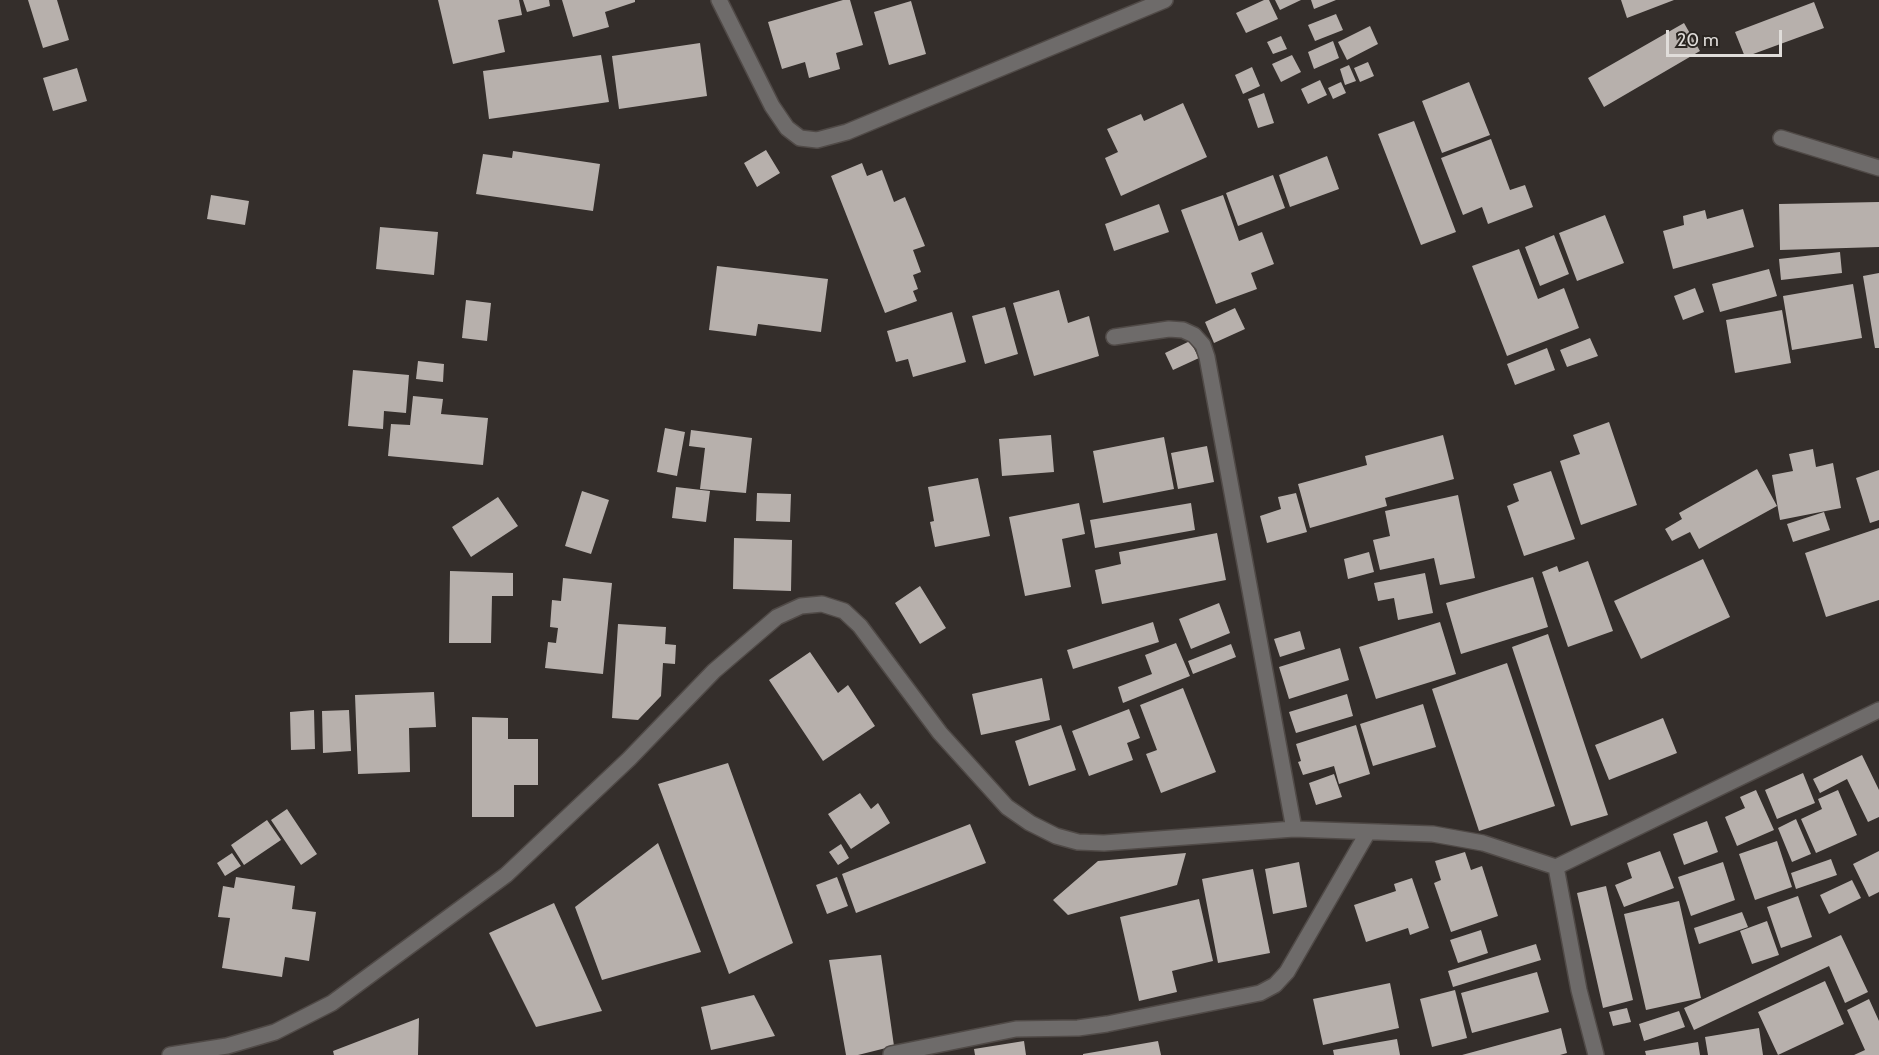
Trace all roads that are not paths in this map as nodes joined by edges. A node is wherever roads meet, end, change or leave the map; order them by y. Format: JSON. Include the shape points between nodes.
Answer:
{"nodes":[{"id":1,"x":719,"y":0,"type":"edge"},
{"id":2,"x":1165,"y":0,"type":"edge"},
{"id":3,"x":1780,"y":138,"type":"dead end"},
{"id":4,"x":1879,"y":168,"type":"edge"},
{"id":5,"x":1114,"y":337,"type":"dead end"},
{"id":6,"x":1879,"y":710,"type":"edge"},
{"id":7,"x":1294,"y":829,"type":"junction"},
{"id":8,"x":1368,"y":832,"type":"junction"},
{"id":9,"x":1556,"y":867,"type":"junction"},
{"id":10,"x":891,"y":1054,"type":"edge"},
{"id":11,"x":170,"y":1055,"type":"edge"},
{"id":12,"x":1596,"y":1055,"type":"edge"}],
"edges":[{"from":1,"to":2,"type":"street","via":[[787,128],[800,138],[817,140],[847,132]]},
{"from":3,"to":4,"type":"street"},
{"from":5,"to":7,"type":"street","via":[[1183,330],[1194,334],[1203,345]]},
{"from":6,"to":9,"type":"street"},
{"from":7,"to":8,"type":"street"},
{"from":7,"to":11,"type":"street","via":[[1104,843],[1056,836],[1007,807],[940,733],[860,626],[844,612],[822,604],[801,606],[777,618],[714,671],[629,759],[506,875],[332,1003],[275,1032],[227,1046]]},
{"from":8,"to":9,"type":"street","via":[[1453,837]]},
{"from":8,"to":10,"type":"street","via":[[1287,972],[1260,993],[1078,1029],[1016,1029]]},
{"from":9,"to":12,"type":"street","via":[[1579,990]]}]}
